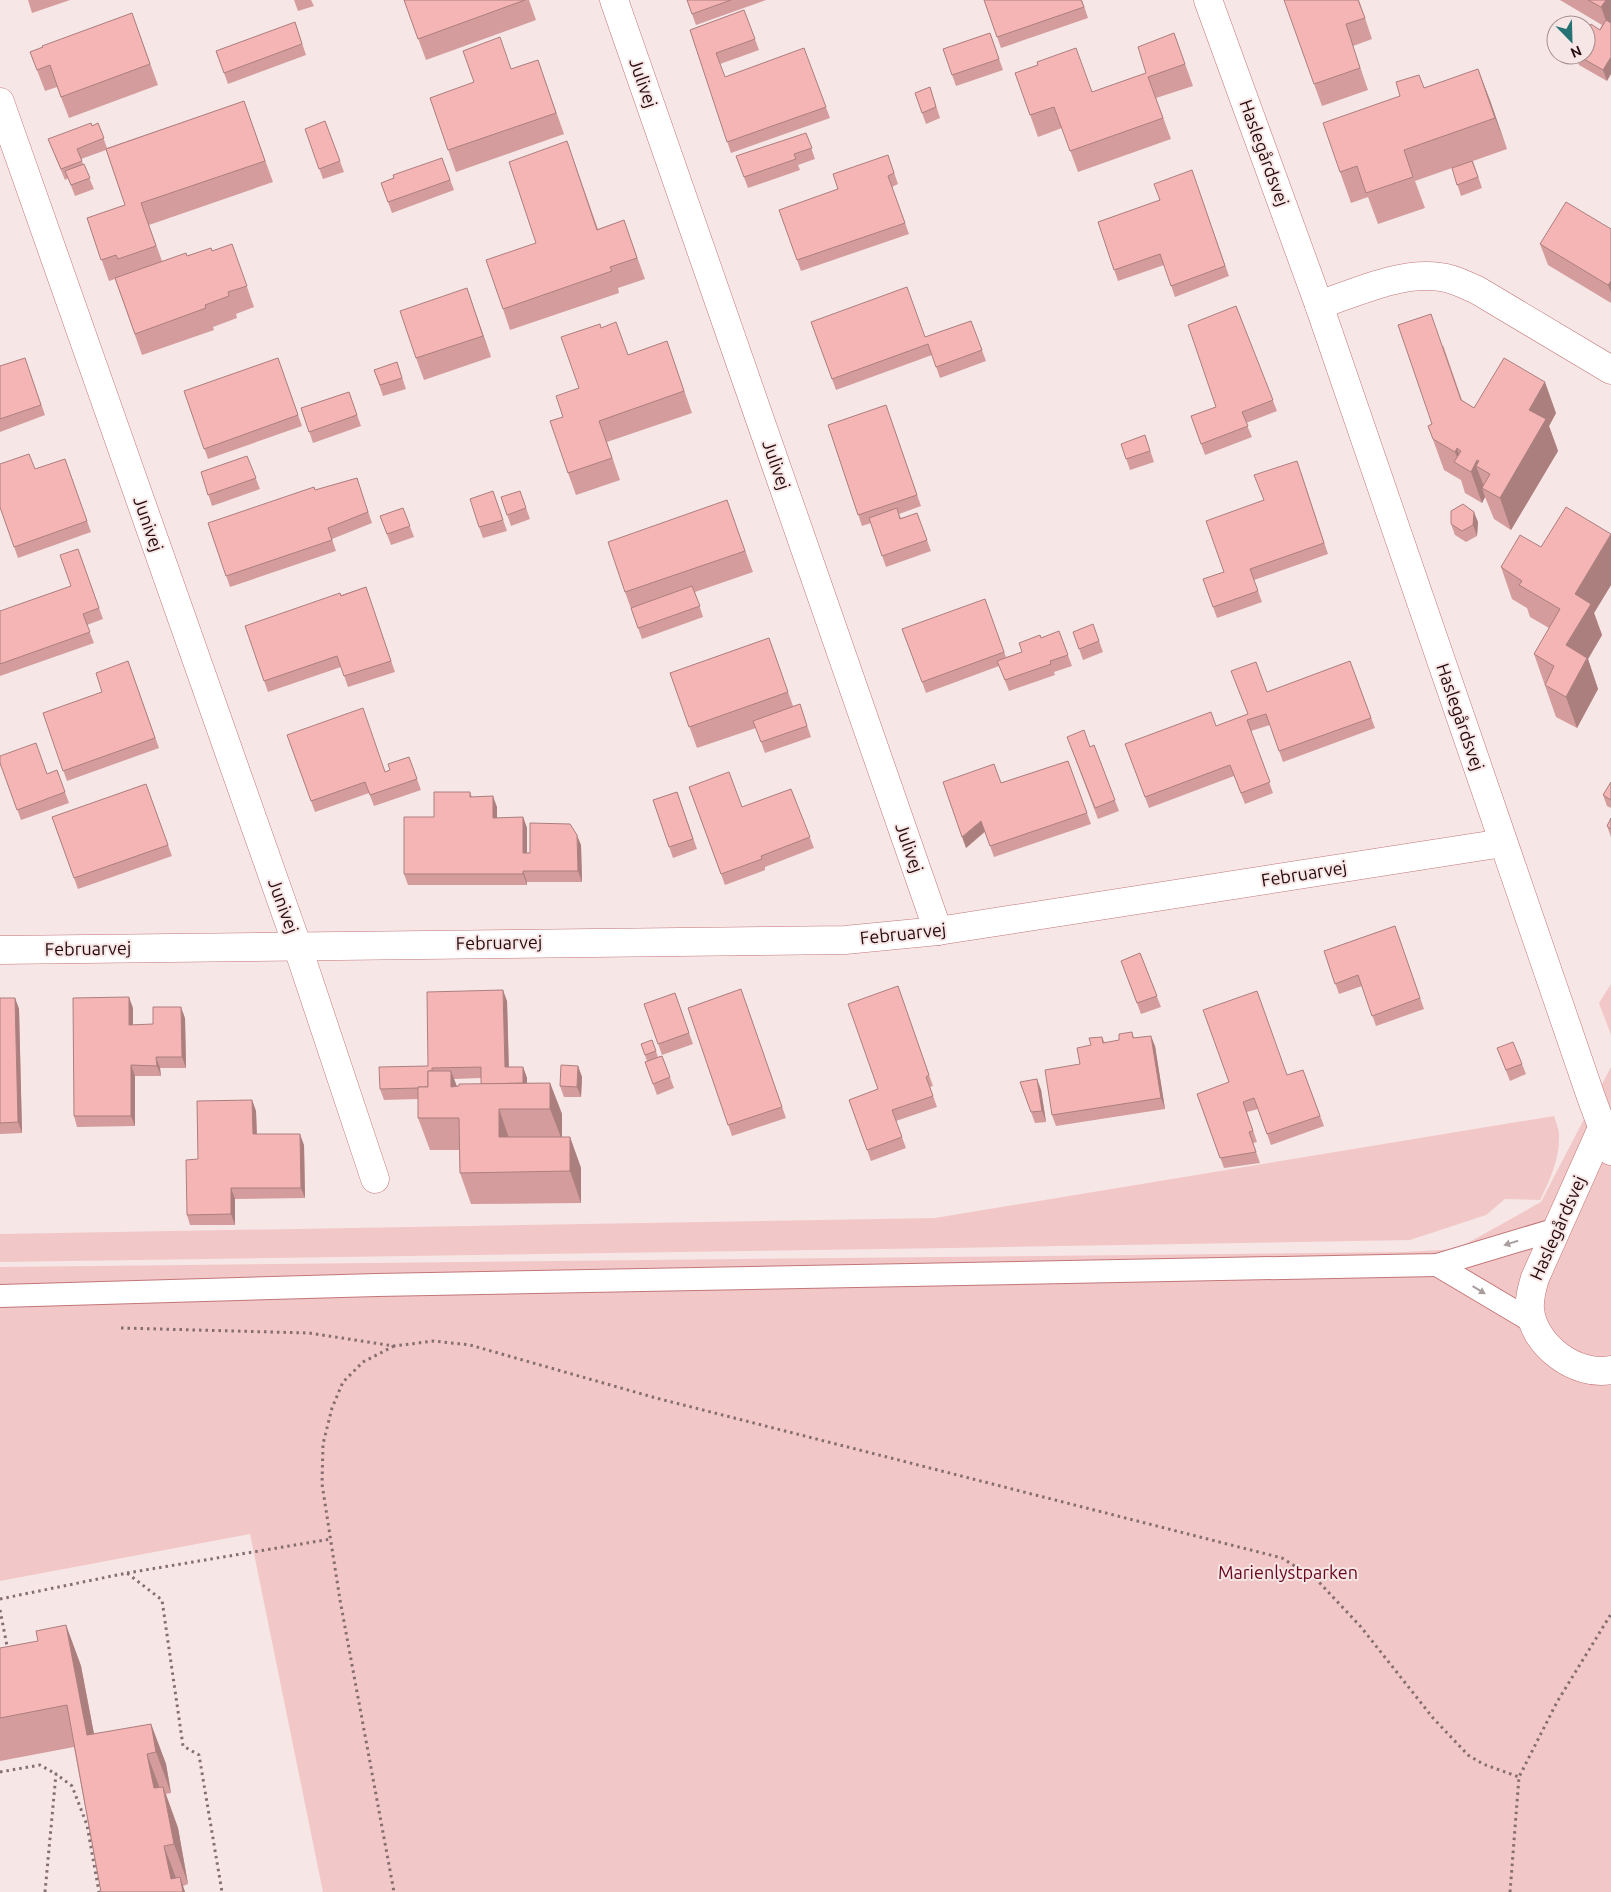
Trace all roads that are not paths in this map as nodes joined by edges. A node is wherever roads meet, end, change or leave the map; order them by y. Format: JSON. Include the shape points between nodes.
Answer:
{"nodes":[{"id":1,"x":614,"y":0,"type":"edge"},
{"id":2,"x":1208,"y":0,"type":"edge"},
{"id":3,"x":0,"y":102,"type":"edge"},
{"id":4,"x":1319,"y":306,"type":"junction"},
{"id":5,"x":1611,"y":370,"type":"edge"},
{"id":6,"x":1503,"y":843,"type":"junction"},
{"id":7,"x":938,"y":931,"type":"junction"},
{"id":8,"x":297,"y":945,"type":"junction"},
{"id":9,"x":0,"y":950,"type":"edge"},
{"id":10,"x":1607,"y":1140,"type":"edge"},
{"id":11,"x":375,"y":1179,"type":"dead end"},
{"id":12,"x":1557,"y":1229,"type":"junction"},
{"id":13,"x":1438,"y":1265,"type":"junction"},
{"id":14,"x":0,"y":1296,"type":"edge"},
{"id":15,"x":1533,"y":1322,"type":"junction"},
{"id":16,"x":1611,"y":1370,"type":"edge"}],
"edges":[{"from":1,"to":7,"type":"street","name":"Julivej"},
{"from":2,"to":4,"type":"street","name":"Haslegårdsvej"},
{"from":3,"to":8,"type":"street","name":"Junivej"},
{"from":4,"to":5,"type":"street","via":[[1410,277],[1455,280]]},
{"from":4,"to":6,"type":"street","name":"Haslegårdsvej"},
{"from":6,"to":7,"type":"street","name":"Februarvej"},
{"from":6,"to":10,"type":"street","name":"Haslegårdsvej"},
{"from":7,"to":8,"type":"street","name":"Februarvej","via":[[845,940]]},
{"from":8,"to":9,"type":"street","name":"Februarvej"},
{"from":8,"to":11,"type":"street"},
{"from":10,"to":12,"type":"street","name":"Haslegårdsvej"},
{"from":12,"to":13,"type":"lane","one_way":true},
{"from":12,"to":15,"type":"street","name":"Haslegårdsvej","via":[[1531,1290]]},
{"from":13,"to":14,"type":"lane"},
{"from":13,"to":15,"type":"lane","one_way":true},
{"from":15,"to":16,"type":"street","name":"Haslegårdsvej","via":[[1550,1347],[1569,1363],[1591,1371]]}]}
